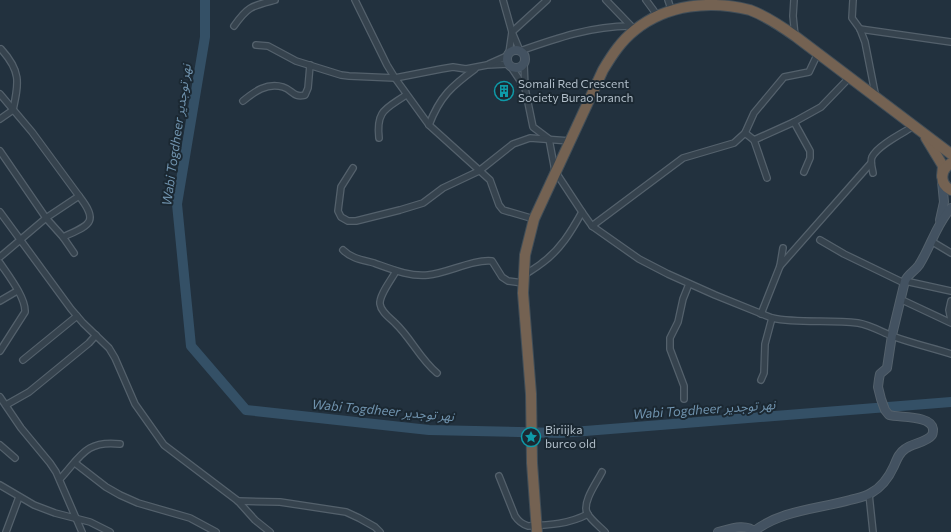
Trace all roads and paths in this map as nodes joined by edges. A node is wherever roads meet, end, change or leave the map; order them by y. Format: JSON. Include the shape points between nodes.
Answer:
{"nodes":[{"id":1,"x":274,"y":0,"type":"edge"},
{"id":2,"x":355,"y":0,"type":"edge"},
{"id":3,"x":503,"y":0,"type":"edge"},
{"id":4,"x":546,"y":0,"type":"edge"},
{"id":5,"x":606,"y":0,"type":"edge"},
{"id":6,"x":646,"y":0,"type":"edge"},
{"id":7,"x":794,"y":0,"type":"edge"},
{"id":8,"x":853,"y":0,"type":"edge"},
{"id":9,"x":686,"y":3,"type":"edge"},
{"id":10,"x":670,"y":5,"type":"edge"},
{"id":11,"x":657,"y":15,"type":"junction"},
{"id":12,"x":234,"y":26,"type":"dead end"},
{"id":13,"x":632,"y":28,"type":"junction"},
{"id":14,"x":860,"y":29,"type":"junction"},
{"id":15,"x":512,"y":32,"type":"junction"},
{"id":16,"x":795,"y":36,"type":"junction"},
{"id":17,"x":951,"y":42,"type":"edge"},
{"id":18,"x":256,"y":46,"type":"dead end"},
{"id":19,"x":1,"y":49,"type":"dead end"},
{"id":20,"x":520,"y":51,"type":"junction"},
{"id":21,"x":818,"y":53,"type":"junction"},
{"id":22,"x":508,"y":54,"type":"junction"},
{"id":23,"x":524,"y":64,"type":"junction"},
{"id":24,"x":310,"y":65,"type":"junction"},
{"id":25,"x":487,"y":65,"type":"junction"},
{"id":26,"x":510,"y":66,"type":"junction"},
{"id":27,"x":477,"y":67,"type":"junction"},
{"id":28,"x":850,"y":77,"type":"junction"},
{"id":29,"x":394,"y":78,"type":"junction"},
{"id":30,"x":525,"y":88,"type":"junction"},
{"id":31,"x":0,"y":94,"type":"edge"},
{"id":32,"x":406,"y":95,"type":"junction"},
{"id":33,"x":876,"y":98,"type":"junction"},
{"id":34,"x":243,"y":100,"type":"dead end"},
{"id":35,"x":13,"y":110,"type":"junction"},
{"id":36,"x":0,"y":119,"type":"edge"},
{"id":37,"x":794,"y":122,"type":"junction"},
{"id":38,"x":429,"y":125,"type":"junction"},
{"id":39,"x":914,"y":126,"type":"junction"},
{"id":40,"x":745,"y":133,"type":"junction"},
{"id":41,"x":923,"y":133,"type":"junction"},
{"id":42,"x":378,"y":138,"type":"dead end"},
{"id":43,"x":549,"y":140,"type":"junction"},
{"id":44,"x":754,"y":140,"type":"junction"},
{"id":45,"x":570,"y":141,"type":"junction"},
{"id":46,"x":0,"y":151,"type":"edge"},
{"id":47,"x":951,"y":154,"type":"edge"},
{"id":48,"x":871,"y":162,"type":"junction"},
{"id":49,"x":951,"y":164,"type":"edge"},
{"id":50,"x":353,"y":168,"type":"dead end"},
{"id":51,"x":480,"y":171,"type":"junction"},
{"id":52,"x":555,"y":171,"type":"junction"},
{"id":53,"x":804,"y":172,"type":"dead end"},
{"id":54,"x":873,"y":172,"type":"dead end"},
{"id":55,"x":767,"y":178,"type":"dead end"},
{"id":56,"x":942,"y":178,"type":"junction"},
{"id":57,"x":951,"y":190,"type":"edge"},
{"id":58,"x":80,"y":196,"type":"junction"},
{"id":59,"x":951,"y":208,"type":"edge"},
{"id":60,"x":0,"y":212,"type":"edge"},
{"id":61,"x":582,"y":212,"type":"junction"},
{"id":62,"x":46,"y":218,"type":"junction"},
{"id":63,"x":534,"y":219,"type":"junction"},
{"id":64,"x":940,"y":222,"type":"junction"},
{"id":65,"x":592,"y":226,"type":"junction"},
{"id":66,"x":63,"y":237,"type":"junction"},
{"id":67,"x":21,"y":240,"type":"junction"},
{"id":68,"x":820,"y":240,"type":"dead end"},
{"id":69,"x":931,"y":241,"type":"junction"},
{"id":70,"x":783,"y":248,"type":"dead end"},
{"id":71,"x":343,"y":250,"type":"dead end"},
{"id":72,"x":74,"y":253,"type":"dead end"},
{"id":73,"x":951,"y":253,"type":"edge"},
{"id":74,"x":0,"y":257,"type":"edge"},
{"id":75,"x":0,"y":262,"type":"edge"},
{"id":76,"x":780,"y":266,"type":"junction"},
{"id":77,"x":396,"y":271,"type":"junction"},
{"id":78,"x":523,"y":279,"type":"junction"},
{"id":79,"x":904,"y":282,"type":"junction"},
{"id":80,"x":689,"y":284,"type":"junction"},
{"id":81,"x":18,"y":291,"type":"junction"},
{"id":82,"x":951,"y":291,"type":"edge"},
{"id":83,"x":900,"y":299,"type":"junction"},
{"id":84,"x":0,"y":301,"type":"edge"},
{"id":85,"x":951,"y":301,"type":"edge"},
{"id":86,"x":761,"y":314,"type":"junction"},
{"id":87,"x":77,"y":316,"type":"junction"},
{"id":88,"x":772,"y":318,"type":"junction"},
{"id":89,"x":951,"y":321,"type":"edge"},
{"id":90,"x":96,"y":335,"type":"junction"},
{"id":91,"x":892,"y":336,"type":"junction"},
{"id":92,"x":0,"y":351,"type":"edge"},
{"id":93,"x":951,"y":354,"type":"edge"},
{"id":94,"x":23,"y":360,"type":"dead end"},
{"id":95,"x":437,"y":373,"type":"dead end"},
{"id":96,"x":761,"y":380,"type":"dead end"},
{"id":97,"x":0,"y":397,"type":"edge"},
{"id":98,"x":684,"y":399,"type":"dead end"},
{"id":99,"x":6,"y":405,"type":"junction"},
{"id":100,"x":0,"y":444,"type":"edge"},
{"id":101,"x":120,"y":444,"type":"dead end"},
{"id":102,"x":15,"y":458,"type":"dead end"},
{"id":103,"x":75,"y":463,"type":"junction"},
{"id":104,"x":602,"y":472,"type":"dead end"},
{"id":105,"x":499,"y":476,"type":"dead end"},
{"id":106,"x":60,"y":478,"type":"junction"},
{"id":107,"x":0,"y":485,"type":"edge"},
{"id":108,"x":869,"y":494,"type":"junction"},
{"id":109,"x":19,"y":497,"type":"junction"},
{"id":110,"x":238,"y":501,"type":"junction"},
{"id":111,"x":588,"y":514,"type":"junction"},
{"id":112,"x":76,"y":518,"type":"junction"},
{"id":113,"x":537,"y":529,"type":"edge"},
{"id":114,"x":6,"y":532,"type":"edge"},
{"id":115,"x":82,"y":532,"type":"edge"},
{"id":116,"x":110,"y":532,"type":"edge"},
{"id":117,"x":216,"y":532,"type":"edge"},
{"id":118,"x":270,"y":532,"type":"edge"},
{"id":119,"x":380,"y":532,"type":"edge"},
{"id":120,"x":605,"y":532,"type":"edge"},
{"id":121,"x":718,"y":532,"type":"edge"},
{"id":122,"x":754,"y":532,"type":"edge"},
{"id":123,"x":873,"y":532,"type":"edge"}],
"edges":[{"from":1,"to":12,"type":"street","via":[[252,6]]},
{"from":2,"to":29,"type":"street"},
{"from":3,"to":15,"type":"street"},
{"from":4,"to":15,"type":"street"},
{"from":5,"to":13,"type":"street"},
{"from":6,"to":11,"type":"street"},
{"from":7,"to":16,"type":"street"},
{"from":8,"to":14,"type":"street","via":[[852,18]]},
{"from":9,"to":10,"type":"highway"},
{"from":9,"to":16,"type":"highway","via":[[708,3],[751,10]]},
{"from":10,"to":11,"type":"highway"},
{"from":11,"to":13,"type":"highway"},
{"from":13,"to":20,"type":"street","via":[[615,26],[592,29],[562,36]]},
{"from":13,"to":45,"type":"highway","via":[[603,70]]},
{"from":14,"to":17,"type":"street"},
{"from":14,"to":33,"type":"street","via":[[866,42]]},
{"from":15,"to":20,"type":"street"},
{"from":15,"to":22,"type":"street"},
{"from":16,"to":21,"type":"highway"},
{"from":18,"to":24,"type":"street","via":[[268,46],[285,56]]},
{"from":19,"to":35,"type":"street","via":[[16,68],[16,97]]},
{"from":20,"to":22,"type":"street","via":[[514,50]]},
{"from":20,"to":23,"type":"street","via":[[526,58]]},
{"from":21,"to":28,"type":"highway"},
{"from":21,"to":40,"type":"street","via":[[809,72],[784,77],[754,113]]},
{"from":22,"to":25,"type":"street"},
{"from":22,"to":26,"type":"street"},
{"from":23,"to":26,"type":"street","via":[[520,68]]},
{"from":23,"to":30,"type":"street"},
{"from":24,"to":29,"type":"street","via":[[341,75]]},
{"from":24,"to":34,"type":"street","via":[[305,95],[295,96],[283,87],[269,86]]},
{"from":25,"to":26,"type":"street"},
{"from":25,"to":27,"type":"street"},
{"from":26,"to":30,"type":"street"},
{"from":27,"to":29,"type":"street","via":[[454,67]]},
{"from":27,"to":38,"type":"street","via":[[448,90]]},
{"from":28,"to":33,"type":"highway"},
{"from":28,"to":37,"type":"street","via":[[821,107]]},
{"from":29,"to":32,"type":"street"},
{"from":30,"to":43,"type":"street","via":[[533,127]]},
{"from":31,"to":35,"type":"street"},
{"from":32,"to":38,"type":"street"},
{"from":32,"to":42,"type":"street","via":[[384,110],[377,126]]},
{"from":33,"to":39,"type":"highway"},
{"from":35,"to":36,"type":"street"},
{"from":35,"to":58,"type":"street"},
{"from":37,"to":44,"type":"street"},
{"from":37,"to":53,"type":"street","via":[[810,151]]},
{"from":38,"to":51,"type":"street"},
{"from":39,"to":41,"type":"highway"},
{"from":39,"to":48,"type":"street","via":[[884,145],[872,157]]},
{"from":40,"to":44,"type":"street"},
{"from":40,"to":65,"type":"street","via":[[734,143],[683,158]]},
{"from":41,"to":47,"type":"highway"},
{"from":41,"to":56,"type":"highway","via":[[943,166]]},
{"from":43,"to":45,"type":"street"},
{"from":43,"to":51,"type":"street","via":[[530,138],[513,144]]},
{"from":43,"to":52,"type":"street"},
{"from":44,"to":55,"type":"street"},
{"from":45,"to":52,"type":"highway"},
{"from":46,"to":62,"type":"street"},
{"from":48,"to":54,"type":"street"},
{"from":48,"to":76,"type":"street"},
{"from":49,"to":56,"type":"highway","via":[[946,167]]},
{"from":50,"to":51,"type":"street","via":[[341,187],[338,211],[341,217],[356,221],[423,203],[443,188]]},
{"from":51,"to":63,"type":"street","via":[[490,180],[503,210]]},
{"from":52,"to":61,"type":"street"},
{"from":52,"to":63,"type":"highway"},
{"from":56,"to":57,"type":"highway","via":[[944,185]]},
{"from":56,"to":64,"type":"street","via":[[944,202]]},
{"from":58,"to":62,"type":"street"},
{"from":58,"to":66,"type":"street","via":[[88,208],[89,224]]},
{"from":59,"to":64,"type":"street"},
{"from":60,"to":67,"type":"street"},
{"from":61,"to":65,"type":"street"},
{"from":61,"to":78,"type":"street","via":[[559,248]]},
{"from":62,"to":66,"type":"street"},
{"from":62,"to":67,"type":"street"},
{"from":63,"to":78,"type":"highway","via":[[525,255]]},
{"from":64,"to":69,"type":"street"},
{"from":65,"to":80,"type":"street","via":[[639,259]]},
{"from":66,"to":72,"type":"street"},
{"from":67,"to":74,"type":"street"},
{"from":67,"to":87,"type":"street"},
{"from":68,"to":79,"type":"street"},
{"from":69,"to":73,"type":"street"},
{"from":69,"to":79,"type":"street","via":[[919,265]]},
{"from":70,"to":76,"type":"street"},
{"from":71,"to":77,"type":"street","via":[[351,256]]},
{"from":75,"to":81,"type":"street"},
{"from":76,"to":86,"type":"street"},
{"from":77,"to":78,"type":"street","via":[[428,275],[487,261],[495,264],[502,277],[508,281]]},
{"from":77,"to":95,"type":"street","via":[[381,296],[380,305]]},
{"from":78,"to":113,"type":"highway"},
{"from":79,"to":82,"type":"street"},
{"from":79,"to":83,"type":"street"},
{"from":80,"to":86,"type":"street"},
{"from":80,"to":98,"type":"street","via":[[669,344],[684,386]]},
{"from":81,"to":84,"type":"street"},
{"from":81,"to":92,"type":"street","via":[[24,302],[24,312]]},
{"from":83,"to":89,"type":"street"},
{"from":83,"to":91,"type":"street"},
{"from":85,"to":89,"type":"street"},
{"from":86,"to":88,"type":"street"},
{"from":87,"to":90,"type":"street"},
{"from":87,"to":94,"type":"street"},
{"from":88,"to":91,"type":"street","via":[[785,321],[842,321],[877,328]]},
{"from":88,"to":96,"type":"street","via":[[765,344],[764,373]]},
{"from":90,"to":99,"type":"street","via":[[29,392]]},
{"from":90,"to":110,"type":"street","via":[[109,348],[135,404],[164,445]]},
{"from":91,"to":93,"type":"street"},
{"from":91,"to":108,"type":"street","via":[[886,368],[880,374],[878,387],[885,410],[889,415],[896,417],[919,418],[934,430],[927,439],[902,451],[888,478]]},
{"from":97,"to":99,"type":"street"},
{"from":99,"to":106,"type":"street"},
{"from":100,"to":102,"type":"street"},
{"from":101,"to":103,"type":"street","via":[[95,445]]},
{"from":103,"to":106,"type":"street"},
{"from":103,"to":117,"type":"street","via":[[120,495],[190,518]]},
{"from":104,"to":111,"type":"street","via":[[589,495]]},
{"from":105,"to":113,"type":"street","via":[[519,522]]},
{"from":106,"to":112,"type":"street"},
{"from":107,"to":109,"type":"street"},
{"from":108,"to":122,"type":"street","via":[[771,520]]},
{"from":108,"to":123,"type":"street"},
{"from":109,"to":112,"type":"street","via":[[45,510]]},
{"from":109,"to":114,"type":"street"},
{"from":110,"to":118,"type":"street"},
{"from":110,"to":119,"type":"street","via":[[280,502],[346,512]]},
{"from":111,"to":113,"type":"street","via":[[577,520]]},
{"from":111,"to":120,"type":"street"},
{"from":112,"to":115,"type":"street"},
{"from":112,"to":116,"type":"street"},
{"from":121,"to":122,"type":"street","via":[[741,527]]}]}
